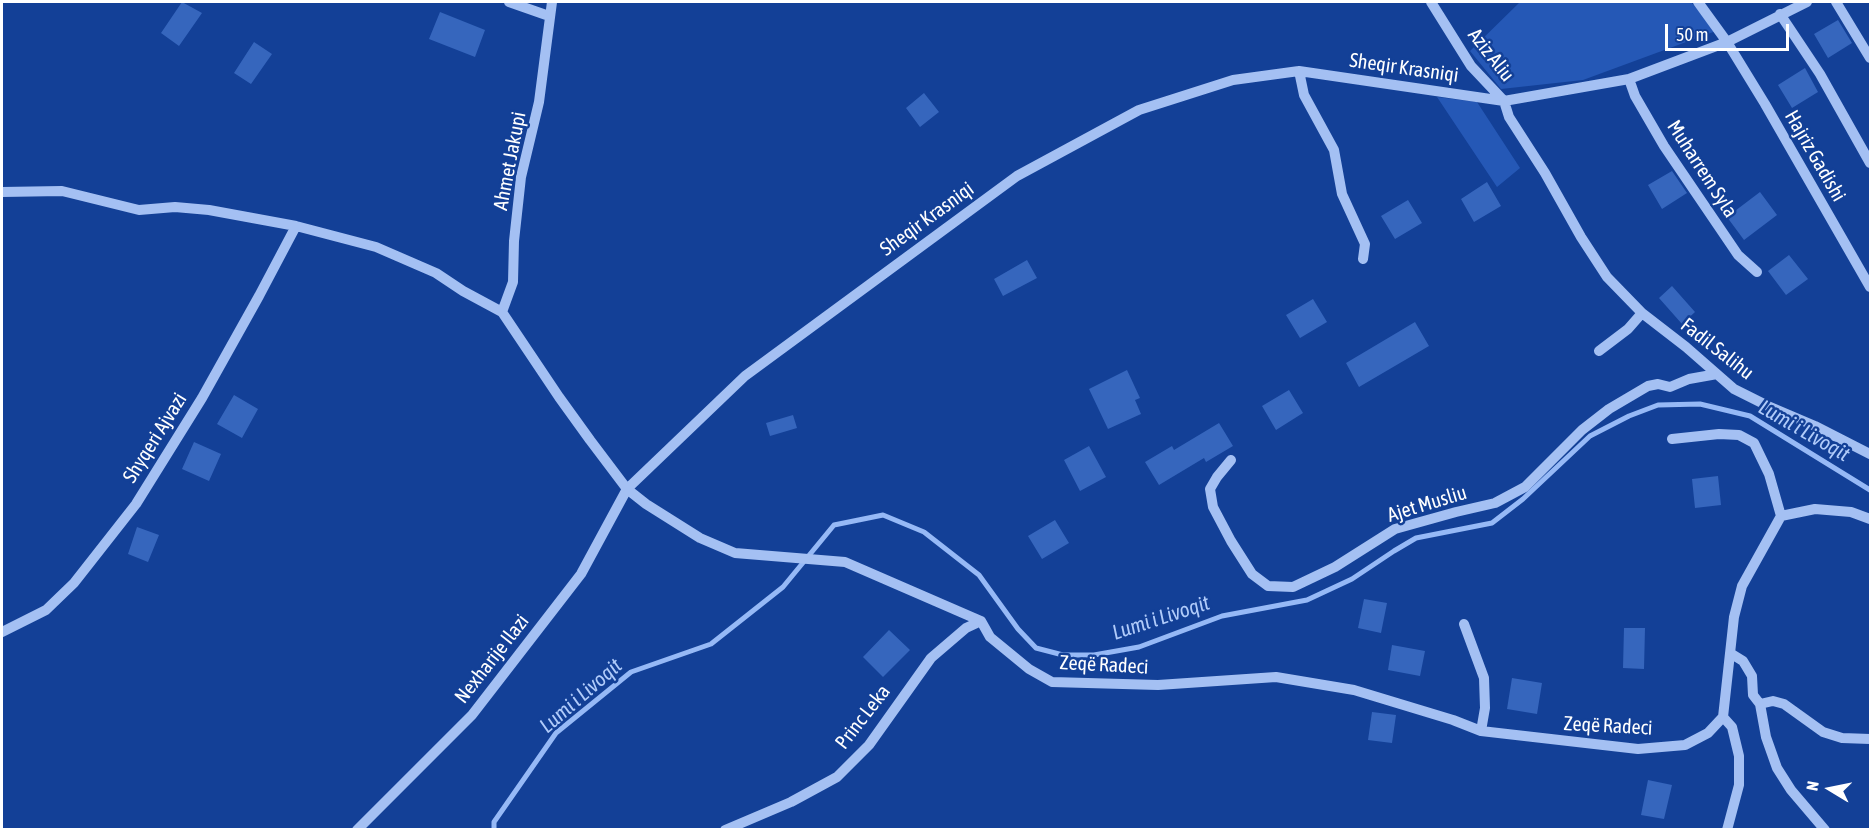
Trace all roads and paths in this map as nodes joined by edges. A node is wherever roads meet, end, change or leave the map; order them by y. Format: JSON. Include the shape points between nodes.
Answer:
{"nodes":[{"id":1,"x":509,"y":2,"type":"edge"},
{"id":2,"x":552,"y":2,"type":"edge"},
{"id":3,"x":1431,"y":2,"type":"edge"},
{"id":4,"x":1698,"y":2,"type":"edge"},
{"id":5,"x":1807,"y":2,"type":"edge"},
{"id":6,"x":1836,"y":2,"type":"edge"},
{"id":7,"x":1780,"y":14,"type":"junction"},
{"id":8,"x":549,"y":16,"type":"junction"},
{"id":9,"x":1727,"y":42,"type":"junction"},
{"id":10,"x":1870,"y":58,"type":"edge"},
{"id":11,"x":1299,"y":71,"type":"junction"},
{"id":12,"x":1629,"y":79,"type":"junction"},
{"id":13,"x":1504,"y":101,"type":"junction"},
{"id":14,"x":1870,"y":163,"type":"edge"},
{"id":15,"x":2,"y":192,"type":"edge"},
{"id":16,"x":296,"y":226,"type":"junction"},
{"id":17,"x":1363,"y":260,"type":"dead end"},
{"id":18,"x":1757,"y":272,"type":"dead end"},
{"id":19,"x":1870,"y":287,"type":"edge"},
{"id":20,"x":502,"y":312,"type":"junction"},
{"id":21,"x":1642,"y":313,"type":"junction"},
{"id":22,"x":1599,"y":351,"type":"dead end"},
{"id":23,"x":1717,"y":374,"type":"junction"},
{"id":24,"x":1672,"y":439,"type":"dead end"},
{"id":25,"x":1870,"y":454,"type":"edge"},
{"id":26,"x":1231,"y":460,"type":"dead end"},
{"id":27,"x":627,"y":489,"type":"junction"},
{"id":28,"x":1781,"y":516,"type":"junction"},
{"id":29,"x":1870,"y":519,"type":"edge"},
{"id":30,"x":981,"y":621,"type":"junction"},
{"id":31,"x":1464,"y":624,"type":"dead end"},
{"id":32,"x":2,"y":632,"type":"edge"},
{"id":33,"x":1730,"y":653,"type":"junction"},
{"id":34,"x":1760,"y":704,"type":"junction"},
{"id":35,"x":1723,"y":717,"type":"junction"},
{"id":36,"x":1481,"y":731,"type":"junction"},
{"id":37,"x":1870,"y":739,"type":"edge"},
{"id":38,"x":357,"y":830,"type":"edge"},
{"id":39,"x":725,"y":830,"type":"edge"},
{"id":40,"x":1727,"y":830,"type":"edge"},
{"id":41,"x":1825,"y":830,"type":"edge"}],
"edges":[{"from":1,"to":8,"type":"street"},
{"from":2,"to":8,"type":"street","name":"Ahmet Jakupi"},
{"from":3,"to":13,"type":"street","name":"Aziz Aliu","via":[[1471,66]]},
{"from":4,"to":9,"type":"street"},
{"from":5,"to":7,"type":"street"},
{"from":6,"to":10,"type":"street"},
{"from":7,"to":9,"type":"street"},
{"from":7,"to":14,"type":"street","via":[[1820,74]]},
{"from":8,"to":20,"type":"street","name":"Ahmet Jakupi","via":[[539,102],[521,177],[513,282]]},
{"from":9,"to":12,"type":"street"},
{"from":9,"to":19,"type":"street","name":"Hajriz Gadishi"},
{"from":11,"to":13,"type":"street","name":"Sheqir Krasniqi"},
{"from":11,"to":17,"type":"street","via":[[1304,95],[1334,150],[1342,194],[1365,244]]},
{"from":11,"to":27,"type":"street","name":"Sheqir Krasniqi","via":[[1233,80],[1139,110],[1017,176],[745,376]]},
{"from":12,"to":13,"type":"street"},
{"from":12,"to":18,"type":"street","name":"Muharrem Syla","via":[[1664,146],[1738,255]]},
{"from":13,"to":21,"type":"street","name":"Fadil Salihu","via":[[1509,117],[1607,277]]},
{"from":15,"to":16,"type":"street","via":[[62,191],[139,210],[209,210]]},
{"from":16,"to":20,"type":"street","via":[[376,247],[436,273]]},
{"from":16,"to":32,"type":"street","name":"Shyqeri Ajvazi","via":[[202,398],[136,504],[74,583],[46,610]]},
{"from":20,"to":27,"type":"street"},
{"from":21,"to":22,"type":"street","via":[[1628,330]]},
{"from":21,"to":23,"type":"street","name":"Fadil Salihu"},
{"from":23,"to":25,"type":"street","name":"Fadil Salihu","via":[[1734,389]]},
{"from":23,"to":26,"type":"street","name":"Ajet Musliu","via":[[1670,387],[1648,386],[1609,409],[1525,486],[1495,503],[1395,529],[1335,567],[1293,587],[1268,586],[1252,574],[1213,507],[1210,489]]},
{"from":24,"to":28,"type":"street","via":[[1719,434],[1739,435],[1754,443],[1769,474]]},
{"from":27,"to":30,"type":"street","via":[[700,538],[735,553],[845,562]]},
{"from":27,"to":38,"type":"street","name":"Nexharije Ilazi","via":[[581,574],[472,715]]},
{"from":28,"to":29,"type":"street","via":[[1815,509],[1851,512]]},
{"from":28,"to":33,"type":"street","via":[[1742,585]]},
{"from":30,"to":36,"type":"street","name":"Zeqë Radeci","via":[[990,638],[1052,682],[1158,685],[1276,677],[1354,690]]},
{"from":30,"to":39,"type":"street","name":"Princ Leka","via":[[966,628],[931,658],[869,745],[837,777]]},
{"from":31,"to":36,"type":"street","via":[[1484,678]]},
{"from":33,"to":34,"type":"street","via":[[1743,661],[1752,676],[1753,695]]},
{"from":33,"to":35,"type":"street"},
{"from":34,"to":37,"type":"street","via":[[1784,704],[1823,732],[1842,738]]},
{"from":34,"to":41,"type":"street","via":[[1777,768]]},
{"from":35,"to":36,"type":"street","name":"Zeqë Radeci","via":[[1708,733],[1685,745],[1638,749]]},
{"from":35,"to":40,"type":"street","via":[[1732,727],[1739,756],[1739,785]]}]}
